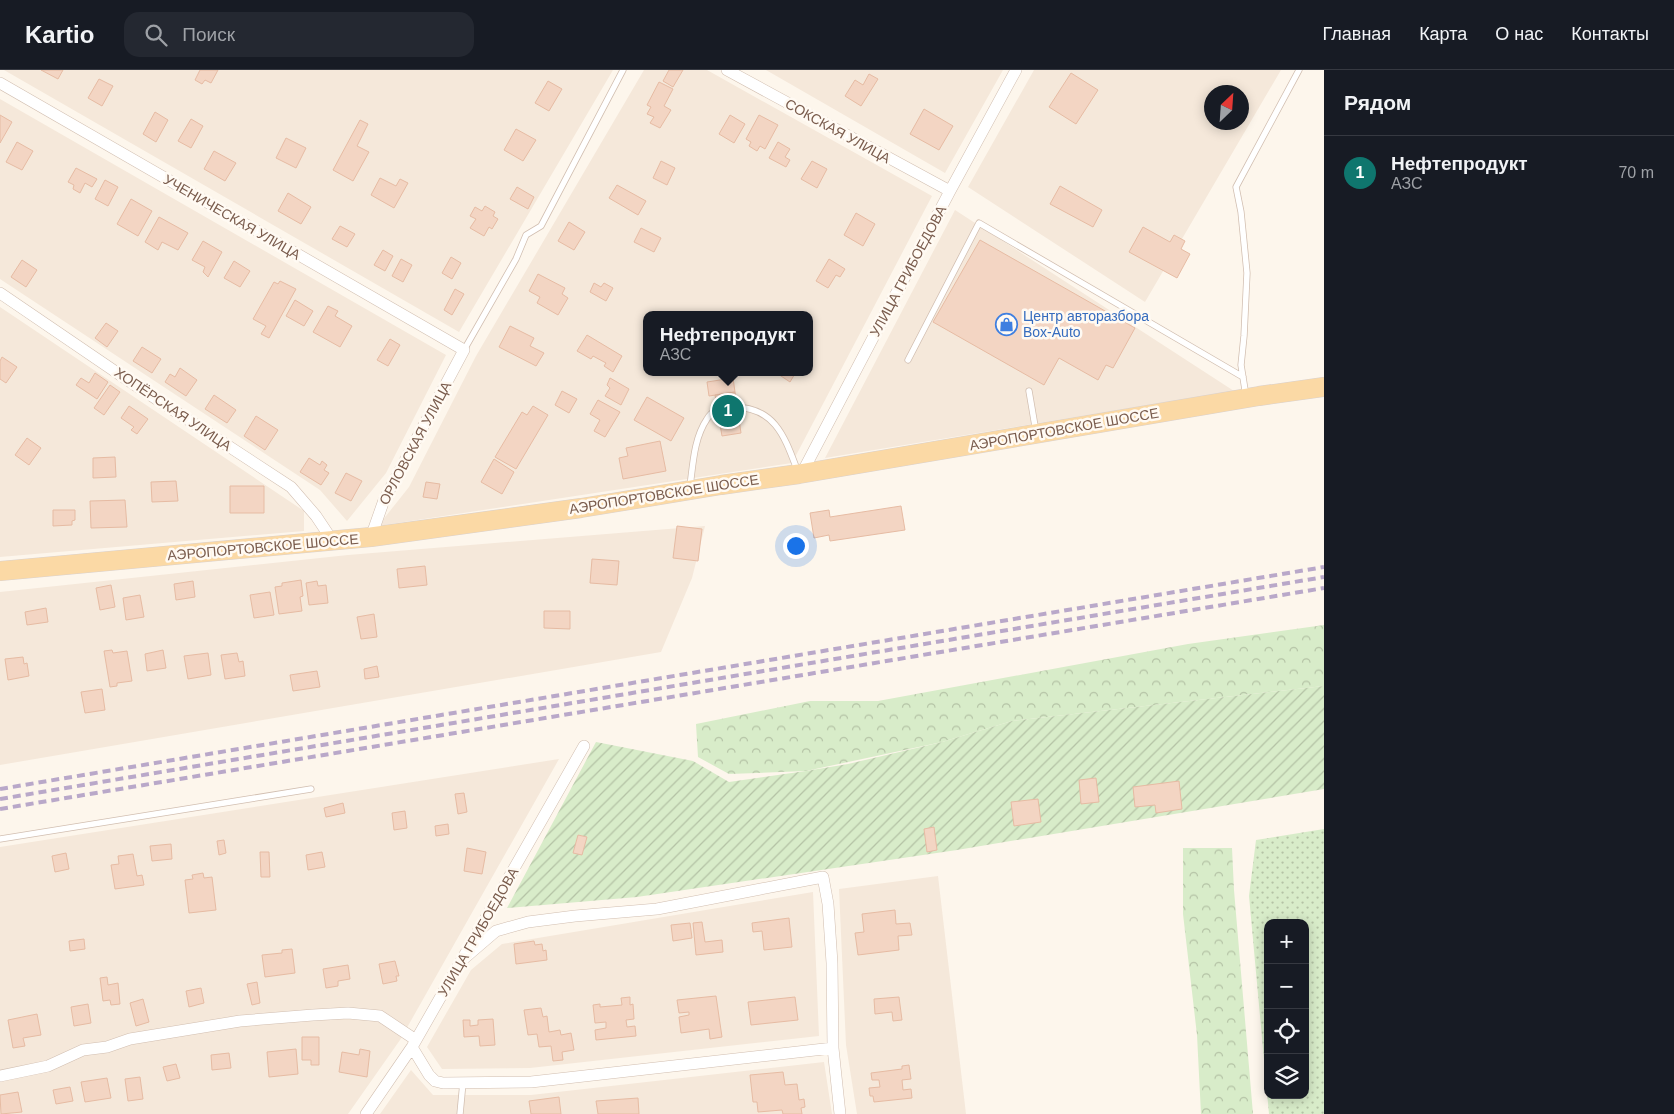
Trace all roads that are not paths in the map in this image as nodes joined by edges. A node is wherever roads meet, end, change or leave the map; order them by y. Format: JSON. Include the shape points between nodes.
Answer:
{"nodes":[{"id":1,"x":624,"y":70,"type":"edge"},
{"id":2,"x":727,"y":70,"type":"edge"},
{"id":3,"x":1016,"y":70,"type":"edge"},
{"id":4,"x":1299,"y":70,"type":"edge"},
{"id":5,"x":0,"y":84,"type":"edge"},
{"id":6,"x":950,"y":191,"type":"junction"},
{"id":7,"x":0,"y":293,"type":"edge"},
{"id":8,"x":464,"y":350,"type":"junction"},
{"id":9,"x":908,"y":360,"type":"dead end"},
{"id":10,"x":1243,"y":378,"type":"junction"},
{"id":11,"x":1324,"y":387,"type":"edge"},
{"id":12,"x":1030,"y":391,"type":"dead end"},
{"id":13,"x":1246,"y":399,"type":"junction"},
{"id":14,"x":1036,"y":434,"type":"junction"},
{"id":15,"x":801,"y":474,"type":"junction"},
{"id":16,"x":689,"y":490,"type":"junction"},
{"id":17,"x":370,"y":537,"type":"junction"},
{"id":18,"x":332,"y":540,"type":"junction"},
{"id":19,"x":0,"y":571,"type":"edge"},
{"id":20,"x":584,"y":746,"type":"dead end"},
{"id":21,"x":311,"y":789,"type":"dead end"},
{"id":22,"x":0,"y":839,"type":"edge"},
{"id":23,"x":461,"y":961,"type":"junction"},
{"id":24,"x":414,"y":1043,"type":"junction"},
{"id":25,"x":833,"y":1048,"type":"junction"},
{"id":26,"x":0,"y":1076,"type":"edge"},
{"id":27,"x":463,"y":1082,"type":"junction"},
{"id":28,"x":366,"y":1114,"type":"edge"},
{"id":29,"x":460,"y":1114,"type":"edge"},
{"id":30,"x":840,"y":1114,"type":"edge"}],
"edges":[{"from":1,"to":8,"type":"lane","via":[[541,226],[526,235],[516,259]]},
{"from":2,"to":6,"type":"street","name":"СОКСКАЯ УЛИЦА"},
{"from":3,"to":6,"type":"street","name":"УЛИЦА ГРИБОЕДОВА"},
{"from":4,"to":10,"type":"lane","via":[[1236,187],[1247,273]]},
{"from":5,"to":8,"type":"street","name":"УЧЕНИЧЕСКАЯ УЛИЦА"},
{"from":6,"to":15,"type":"street","name":"УЛИЦА ГРИБОЕДОВА"},
{"from":7,"to":18,"type":"street","name":"ХОПЁРСКАЯ УЛИЦА","via":[[291,487]]},
{"from":8,"to":17,"type":"street","name":"ОРЛОВСКАЯ УЛИЦА","via":[[384,500]]},
{"from":9,"to":10,"type":"lane","via":[[979,222]]},
{"from":10,"to":13,"type":"lane"},
{"from":11,"to":13,"type":"main road","name":"АЭРОПОРТОВСКОЕ ШОССЕ"},
{"from":12,"to":14,"type":"lane"},
{"from":13,"to":14,"type":"main road","name":"АЭРОПОРТОВСКОЕ ШОССЕ"},
{"from":14,"to":15,"type":"main road","name":"АЭРОПОРТОВСКОЕ ШОССЕ"},
{"from":15,"to":16,"type":"main road","name":"АЭРОПОРТОВСКОЕ ШОССЕ"},
{"from":15,"to":16,"type":"lane","via":[[778,426],[762,413],[747,407],[730,407],[713,412],[706,420],[696,447]]},
{"from":16,"to":17,"type":"main road","name":"АЭРОПОРТОВСКОЕ ШОССЕ"},
{"from":17,"to":18,"type":"main road","name":"АЭРОПОРТОВСКОЕ ШОССЕ"},
{"from":18,"to":19,"type":"main road","name":"АЭРОПОРТОВСКОЕ ШОССЕ"},
{"from":20,"to":23,"type":"street","name":"УЛИЦА ГРИБОЕДОВА"},
{"from":21,"to":22,"type":"lane"},
{"from":23,"to":24,"type":"street","name":"УЛИЦА ГРИБОЕДОВА"},
{"from":23,"to":25,"type":"street","via":[[496,931],[528,922],[657,909],[824,877],[832,963]]},
{"from":24,"to":26,"type":"street","via":[[380,1016],[348,1013],[313,1015],[240,1021],[130,1039],[107,1047],[83,1050],[48,1066]]},
{"from":24,"to":27,"type":"street","via":[[429,1075],[435,1080]]},
{"from":24,"to":28,"type":"street","name":"УЛИЦА ГРИБОЕДОВА"},
{"from":25,"to":27,"type":"street","via":[[531,1082]]},
{"from":25,"to":30,"type":"street"},
{"from":27,"to":29,"type":"lane"}]}
